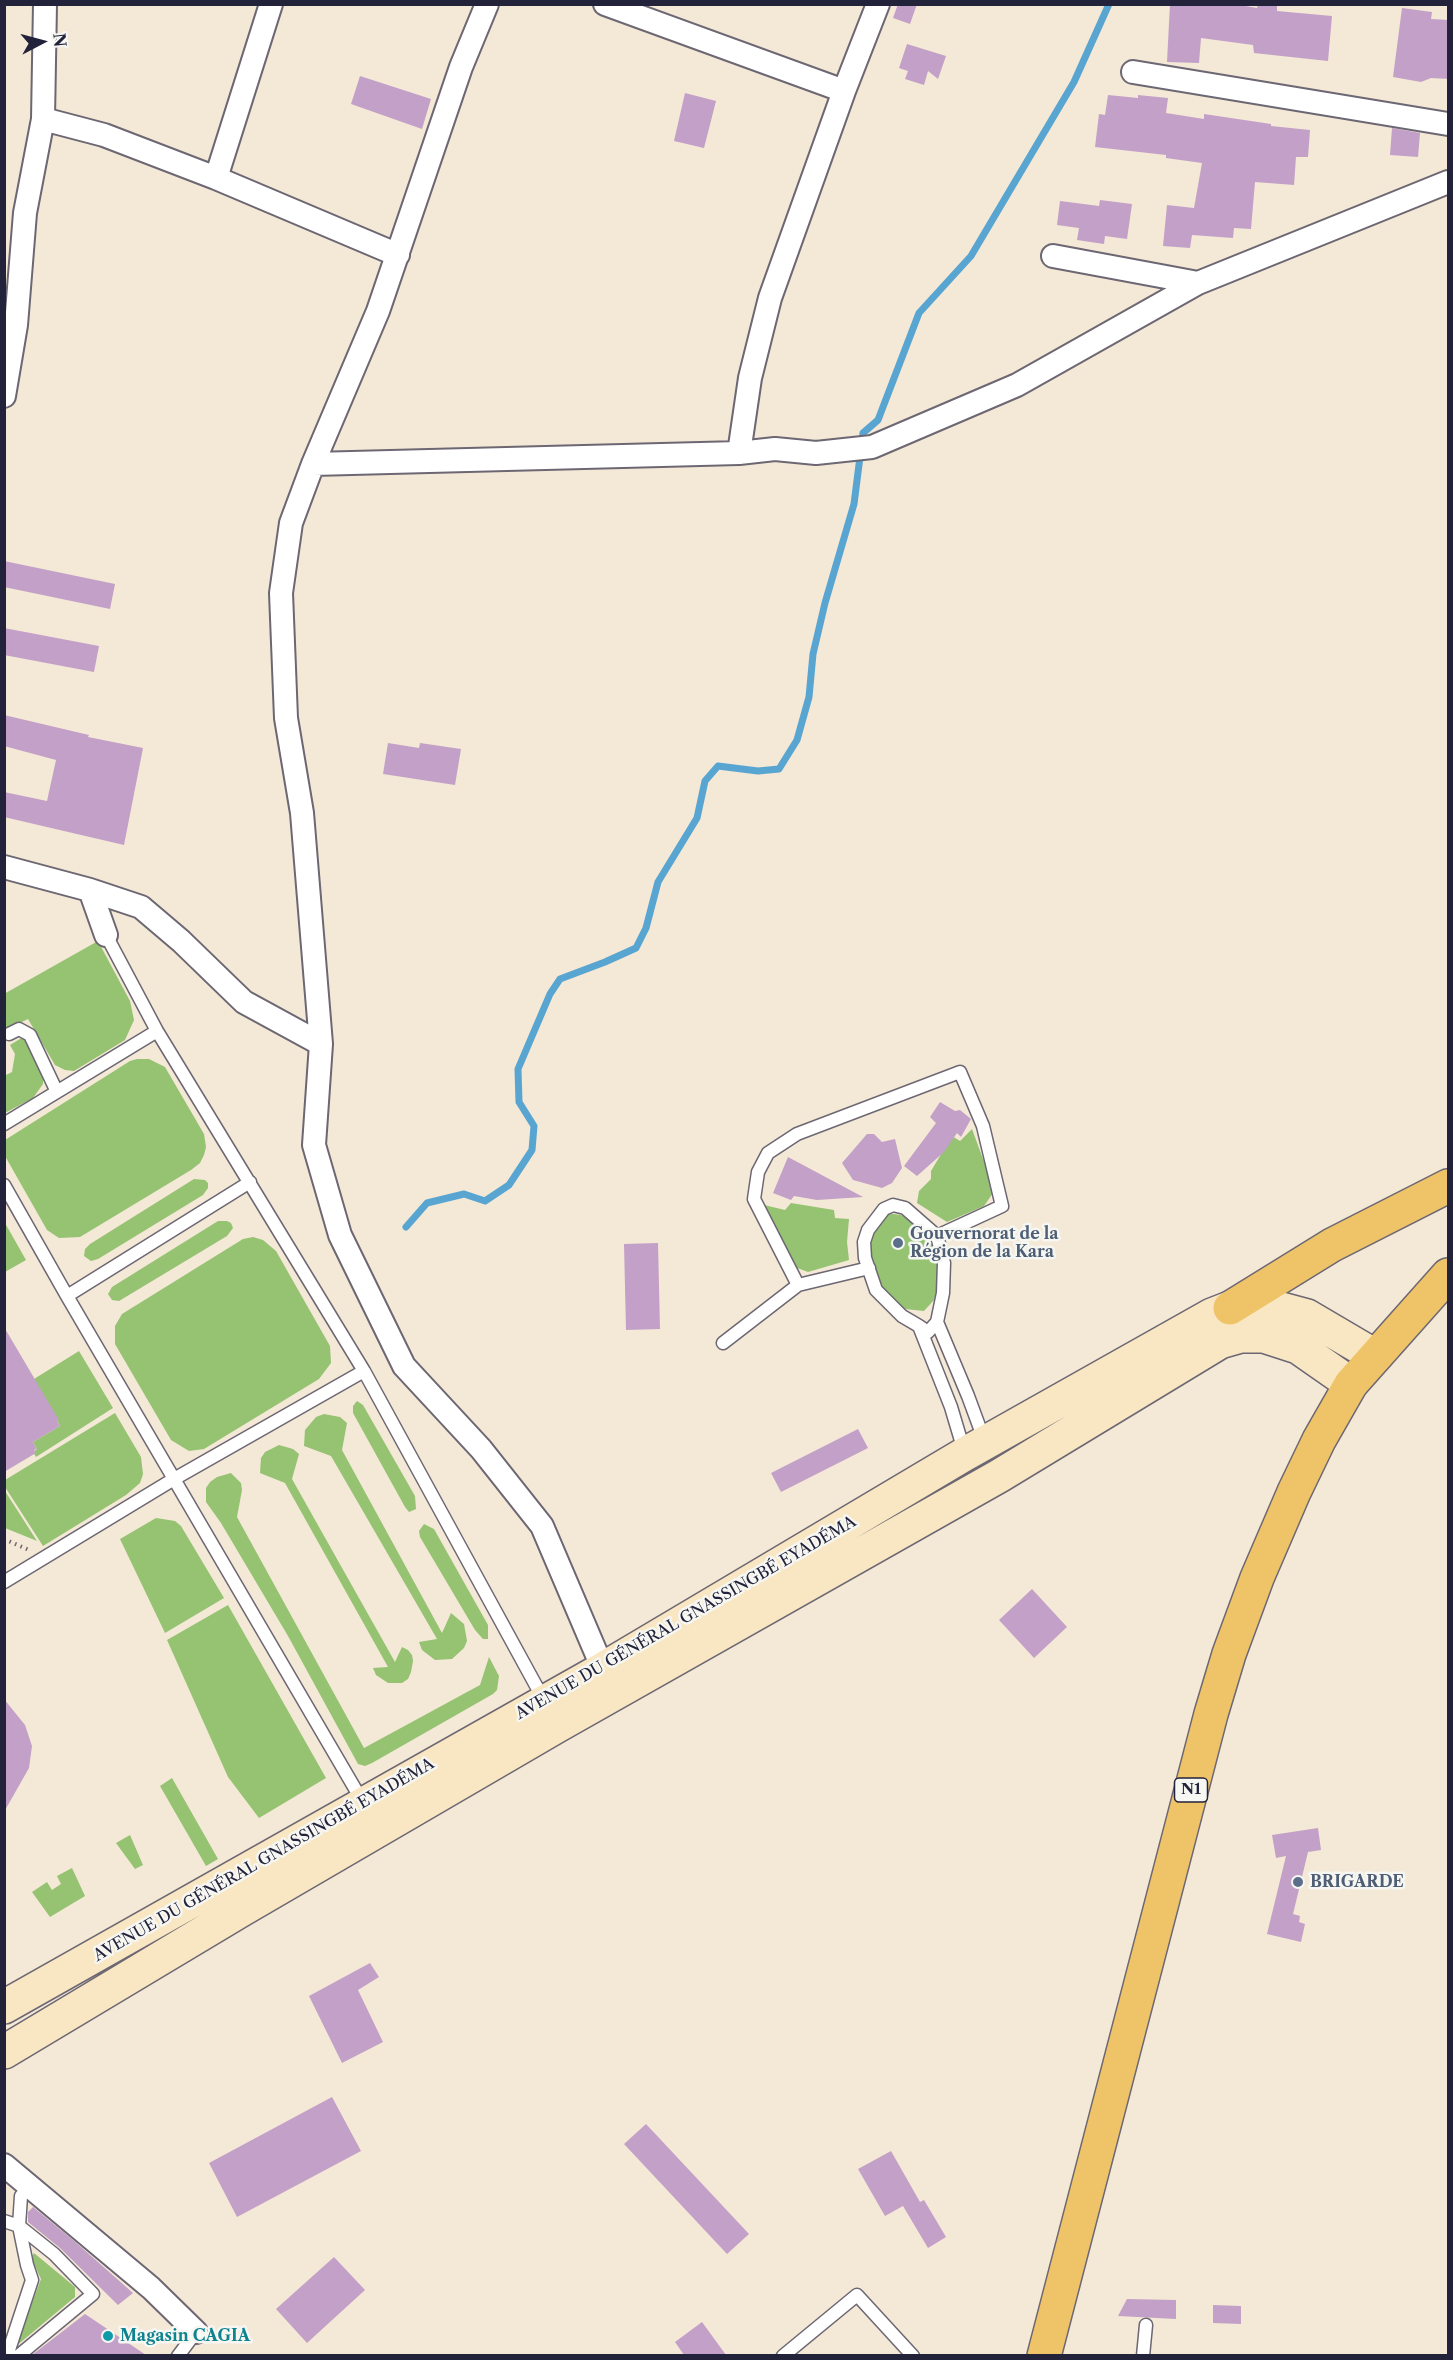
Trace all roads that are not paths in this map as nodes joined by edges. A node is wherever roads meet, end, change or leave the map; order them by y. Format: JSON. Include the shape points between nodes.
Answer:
{"nodes":[{"id":1,"x":45,"y":4,"type":"edge"},
{"id":2,"x":271,"y":4,"type":"edge"},
{"id":3,"x":487,"y":4,"type":"edge"},
{"id":4,"x":605,"y":4,"type":"edge"},
{"id":5,"x":878,"y":4,"type":"edge"},
{"id":6,"x":1133,"y":72,"type":"dead end"},
{"id":7,"x":844,"y":91,"type":"junction"},
{"id":8,"x":43,"y":119,"type":"junction"},
{"id":9,"x":1449,"y":124,"type":"edge"},
{"id":10,"x":216,"y":178,"type":"junction"},
{"id":11,"x":1449,"y":182,"type":"edge"},
{"id":12,"x":398,"y":255,"type":"junction"},
{"id":13,"x":1053,"y":256,"type":"dead end"},
{"id":14,"x":1198,"y":283,"type":"junction"},
{"id":15,"x":4,"y":396,"type":"edge"},
{"id":16,"x":739,"y":453,"type":"junction"},
{"id":17,"x":313,"y":464,"type":"junction"},
{"id":18,"x":4,"y":867,"type":"edge"},
{"id":19,"x":90,"y":890,"type":"junction"},
{"id":20,"x":106,"y":935,"type":"joint"},
{"id":21,"x":157,"y":1031,"type":"junction"},
{"id":22,"x":9,"y":1034,"type":"dead end"},
{"id":23,"x":321,"y":1044,"type":"junction"},
{"id":24,"x":57,"y":1092,"type":"junction"},
{"id":25,"x":4,"y":1124,"type":"edge"},
{"id":26,"x":250,"y":1182,"type":"junction"},
{"id":27,"x":4,"y":1185,"type":"edge"},
{"id":28,"x":1449,"y":1186,"type":"edge"},
{"id":29,"x":937,"y":1236,"type":"junction"},
{"id":30,"x":869,"y":1268,"type":"junction"},
{"id":31,"x":1449,"y":1275,"type":"edge"},
{"id":32,"x":798,"y":1285,"type":"junction"},
{"id":33,"x":66,"y":1296,"type":"junction"},
{"id":34,"x":1230,"y":1308,"type":"junction"},
{"id":35,"x":937,"y":1322,"type":"junction"},
{"id":36,"x":919,"y":1326,"type":"junction"},
{"id":37,"x":723,"y":1343,"type":"dead end"},
{"id":38,"x":1375,"y":1356,"type":"junction"},
{"id":39,"x":364,"y":1371,"type":"junction"},
{"id":40,"x":1351,"y":1384,"type":"junction"},
{"id":41,"x":975,"y":1449,"type":"junction"},
{"id":42,"x":174,"y":1479,"type":"junction"},
{"id":43,"x":980,"y":1487,"type":"junction"},
{"id":44,"x":4,"y":1582,"type":"edge"},
{"id":45,"x":603,"y":1669,"type":"junction"},
{"id":46,"x":550,"y":1714,"type":"junction"},
{"id":47,"x":371,"y":1817,"type":"junction"},
{"id":48,"x":4,"y":2007,"type":"edge"},
{"id":49,"x":4,"y":2052,"type":"edge"},
{"id":50,"x":4,"y":2165,"type":"edge"},
{"id":51,"x":30,"y":2187,"type":"junction"},
{"id":52,"x":4,"y":2221,"type":"edge"},
{"id":53,"x":19,"y":2226,"type":"junction"},
{"id":54,"x":1146,"y":2325,"type":"dead end"},
{"id":55,"x":196,"y":2332,"type":"joint"},
{"id":56,"x":7,"y":2355,"type":"edge"},
{"id":57,"x":18,"y":2355,"type":"edge"},
{"id":58,"x":178,"y":2355,"type":"edge"},
{"id":59,"x":783,"y":2355,"type":"edge"},
{"id":60,"x":913,"y":2355,"type":"edge"},
{"id":61,"x":1044,"y":2355,"type":"edge"},
{"id":62,"x":1143,"y":2355,"type":"edge"}],
"edges":[{"from":1,"to":8,"type":"street"},
{"from":2,"to":10,"type":"street"},
{"from":3,"to":12,"type":"street","via":[[461,67]]},
{"from":4,"to":7,"type":"street"},
{"from":5,"to":7,"type":"street"},
{"from":6,"to":9,"type":"street"},
{"from":7,"to":16,"type":"street","via":[[770,298],[750,378]]},
{"from":8,"to":10,"type":"street","via":[[104,135]]},
{"from":8,"to":15,"type":"street","via":[[24,213],[16,325]]},
{"from":10,"to":12,"type":"street"},
{"from":11,"to":14,"type":"street"},
{"from":12,"to":17,"type":"street"},
{"from":13,"to":14,"type":"street"},
{"from":14,"to":16,"type":"street","via":[[1017,385],[872,447],[816,453],[775,449]]},
{"from":16,"to":17,"type":"street"},
{"from":17,"to":23,"type":"street","via":[[291,523],[281,592],[286,718],[302,813]]},
{"from":18,"to":19,"type":"street"},
{"from":19,"to":20,"type":"street"},
{"from":19,"to":23,"type":"street","via":[[141,907],[244,1002]]},
{"from":20,"to":21,"type":"lane"},
{"from":21,"to":24,"type":"lane"},
{"from":21,"to":26,"type":"lane"},
{"from":22,"to":24,"type":"lane","via":[[19,1029],[30,1035]]},
{"from":23,"to":45,"type":"street","via":[[314,1145],[340,1234],[404,1366],[481,1449],[543,1526]]},
{"from":24,"to":25,"type":"lane"},
{"from":26,"to":33,"type":"lane"},
{"from":26,"to":39,"type":"lane"},
{"from":27,"to":33,"type":"lane"},
{"from":28,"to":34,"type":"highway","via":[[1332,1245]]},
{"from":29,"to":30,"type":"lane","via":[[905,1208],[894,1205],[884,1209],[864,1242]]},
{"from":29,"to":32,"type":"lane","via":[[1002,1206],[984,1126],[960,1071],[797,1134],[768,1153],[758,1172],[754,1199]]},
{"from":29,"to":35,"type":"lane","via":[[944,1263]]},
{"from":30,"to":32,"type":"lane"},
{"from":30,"to":36,"type":"lane","via":[[876,1290],[902,1316]]},
{"from":31,"to":38,"type":"highway","number":"N1"},
{"from":32,"to":37,"type":"lane"},
{"from":33,"to":42,"type":"lane"},
{"from":34,"to":38,"type":"main road","name":"AVENUE DU GÉNÉRAL GNASSINGBÉ EYADÉMA","via":[[1266,1305],[1307,1316]]},
{"from":34,"to":41,"type":"main road","name":"AVENUE DU GÉNÉRAL GNASSINGBÉ EYADÉMA"},
{"from":35,"to":36,"type":"lane","via":[[927,1332]]},
{"from":35,"to":41,"type":"lane","via":[[968,1396]]},
{"from":36,"to":41,"type":"lane","via":[[951,1407]]},
{"from":38,"to":40,"type":"highway","number":"N1"},
{"from":39,"to":42,"type":"lane"},
{"from":39,"to":46,"type":"lane"},
{"from":40,"to":43,"type":"main road","name":"AVENUE DU GÉNÉRAL GNASSINGBÉ EYADÉMA","via":[[1298,1347],[1264,1336],[1240,1336],[1220,1342]]},
{"from":40,"to":61,"type":"highway","number":"N1","via":[[1293,1492],[1229,1654]]},
{"from":41,"to":43,"type":"main road"},
{"from":41,"to":45,"type":"main road","name":"AVENUE DU GÉNÉRAL GNASSINGBÉ EYADÉMA"},
{"from":42,"to":44,"type":"lane"},
{"from":42,"to":47,"type":"lane"},
{"from":43,"to":46,"type":"main road","name":"AVENUE DU GÉNÉRAL GNASSINGBÉ EYADÉMA"},
{"from":45,"to":46,"type":"main road","name":"AVENUE DU GÉNÉRAL GNASSINGBÉ EYADÉMA"},
{"from":46,"to":47,"type":"main road","name":"AVENUE DU GÉNÉRAL GNASSINGBÉ EYADÉMA"},
{"from":47,"to":48,"type":"main road","name":"AVENUE DU GÉNÉRAL GNASSINGBÉ EYADÉMA"},
{"from":47,"to":49,"type":"main road","name":"AVENUE DU GÉNÉRAL GNASSINGBÉ EYADÉMA"},
{"from":50,"to":51,"type":"street"},
{"from":51,"to":53,"type":"lane","via":[[21,2196]]},
{"from":51,"to":55,"type":"street"},
{"from":52,"to":53,"type":"lane"},
{"from":53,"to":56,"type":"lane","via":[[32,2280]]},
{"from":53,"to":57,"type":"lane","via":[[54,2254],[93,2294]]},
{"from":54,"to":62,"type":"lane"},
{"from":55,"to":58,"type":"lane"},
{"from":59,"to":60,"type":"lane","via":[[857,2295]]}]}
